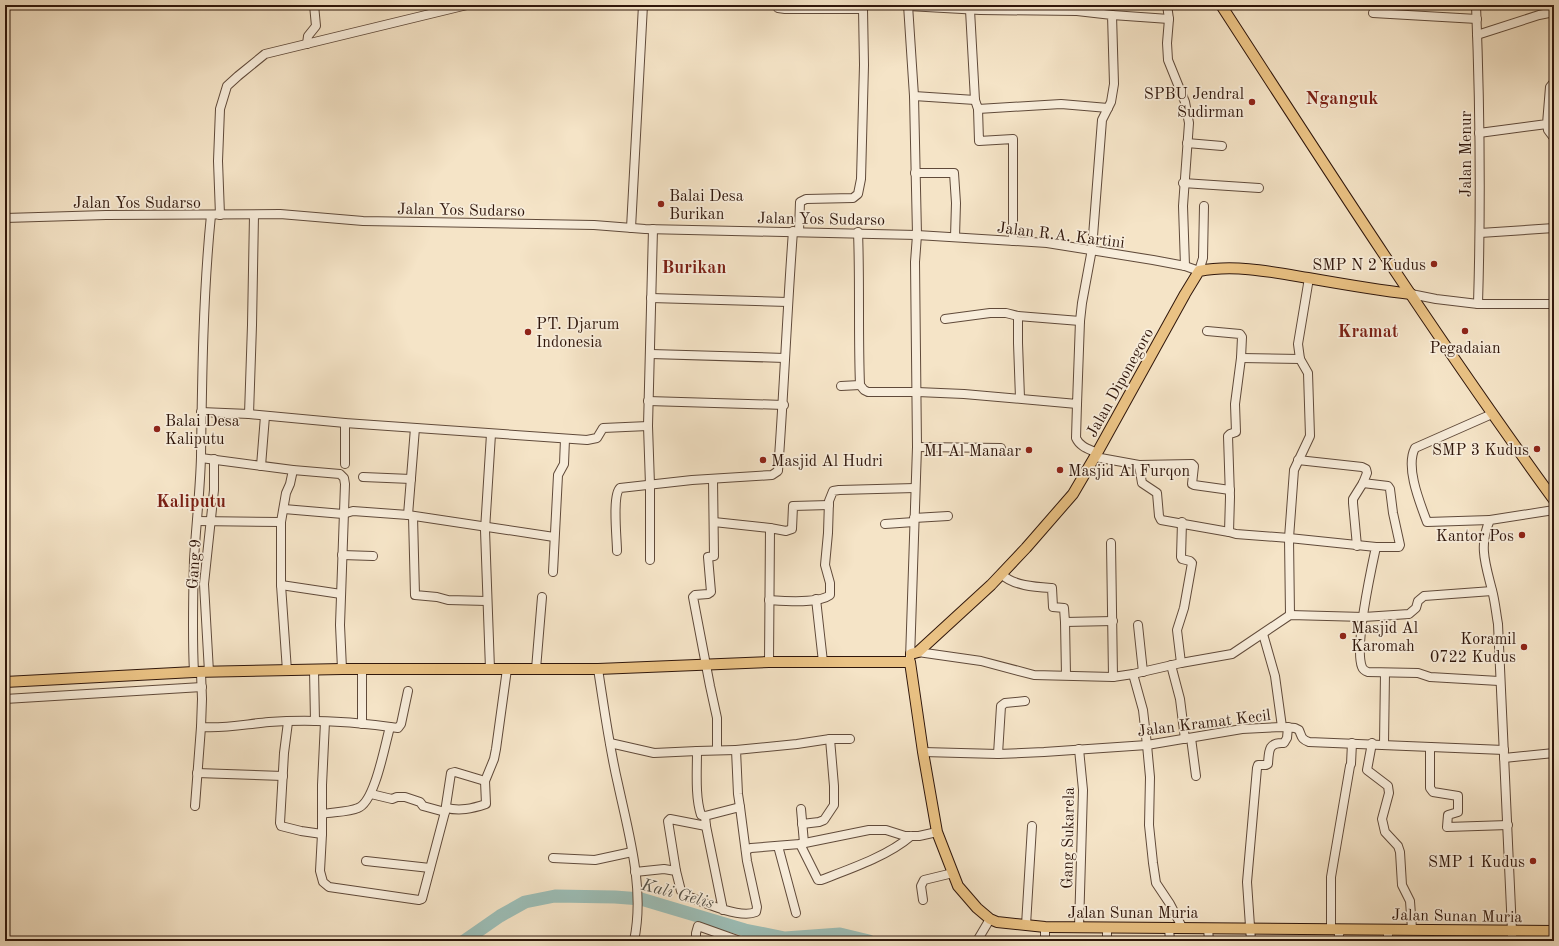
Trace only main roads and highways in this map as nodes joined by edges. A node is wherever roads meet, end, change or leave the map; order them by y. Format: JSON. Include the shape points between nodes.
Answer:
{"nodes":[{"id":1,"x":1221,"y":5,"type":"edge"},
{"id":2,"x":1411,"y":294,"type":"junction"},
{"id":3,"x":1554,"y":500,"type":"edge"},
{"id":4,"x":913,"y":656,"type":"junction"},
{"id":5,"x":5,"y":682,"type":"edge"},
{"id":6,"x":1554,"y":930,"type":"edge"}],
"edges":[{"from":1,"to":2,"type":"main road"},
{"from":2,"to":3,"type":"main road"},
{"from":2,"to":4,"type":"main road","name":"Jalan Diponegoro","via":[[1252,270],[1199,271],[1073,494],[1001,574]]},
{"from":4,"to":5,"type":"main road","via":[[824,662],[598,669],[202,672]]},
{"from":4,"to":6,"type":"main road","name":"Jalan Sunan Muria","via":[[923,752],[937,832],[958,886],[977,908],[997,922],[1045,927]]}]}
